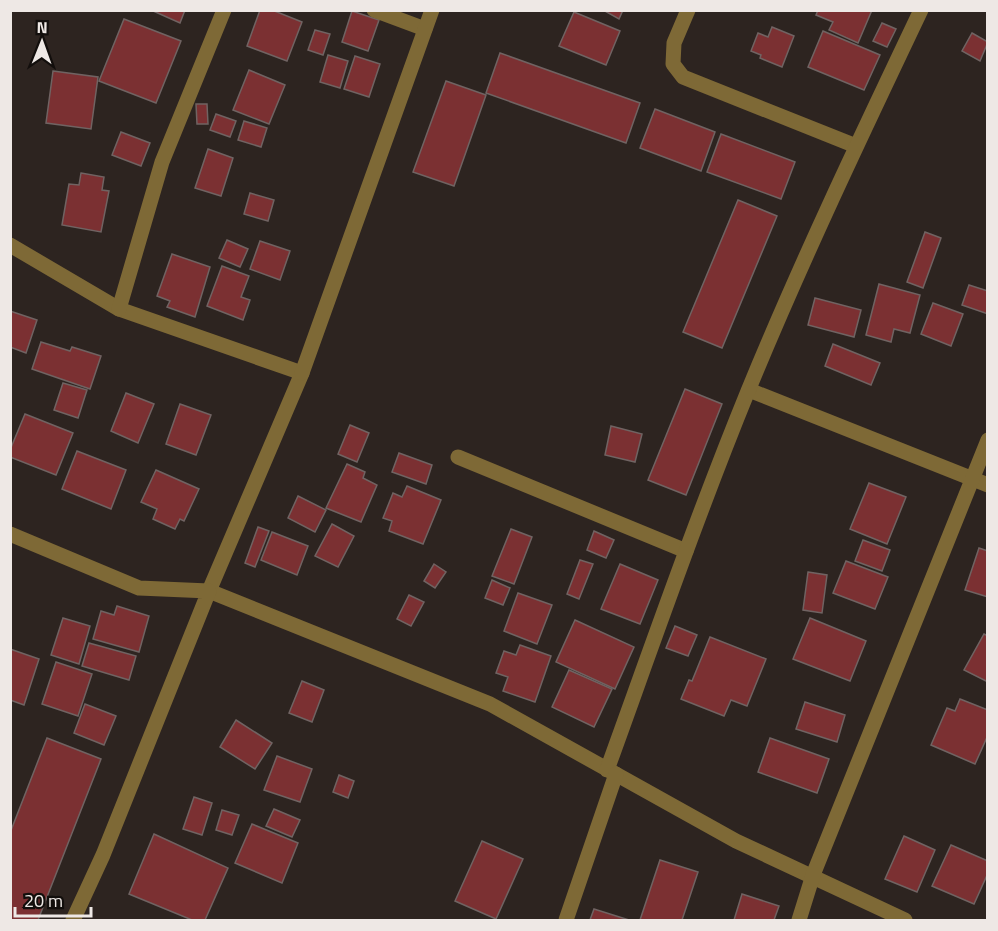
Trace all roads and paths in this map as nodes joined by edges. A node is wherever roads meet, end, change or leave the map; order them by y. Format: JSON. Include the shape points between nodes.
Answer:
{"nodes":[{"id":1,"x":224,"y":10,"type":"edge"},
{"id":2,"x":374,"y":10,"type":"edge"},
{"id":3,"x":432,"y":10,"type":"edge"},
{"id":4,"x":688,"y":10,"type":"edge"},
{"id":5,"x":921,"y":10,"type":"edge"},
{"id":6,"x":425,"y":29,"type":"junction"},
{"id":7,"x":856,"y":146,"type":"junction"},
{"id":8,"x":10,"y":245,"type":"edge"},
{"id":9,"x":119,"y":309,"type":"junction"},
{"id":10,"x":302,"y":373,"type":"junction"},
{"id":11,"x":749,"y":390,"type":"junction"},
{"id":12,"x":987,"y":440,"type":"edge"},
{"id":13,"x":458,"y":456,"type":"dead end"},
{"id":14,"x":980,"y":482,"type":"edge"},
{"id":15,"x":10,"y":534,"type":"edge"},
{"id":16,"x":686,"y":551,"type":"junction"},
{"id":17,"x":209,"y":591,"type":"junction"},
{"id":18,"x":611,"y":772,"type":"junction"},
{"id":19,"x":813,"y":875,"type":"junction"},
{"id":20,"x":73,"y":921,"type":"edge"},
{"id":21,"x":566,"y":921,"type":"edge"},
{"id":22,"x":799,"y":921,"type":"edge"},
{"id":23,"x":905,"y":921,"type":"edge"}],
"edges":[{"from":1,"to":9,"type":"street","via":[[162,162]]},
{"from":2,"to":6,"type":"street"},
{"from":3,"to":6,"type":"street"},
{"from":4,"to":7,"type":"street","via":[[674,43],[673,64],[683,77]]},
{"from":5,"to":7,"type":"street"},
{"from":6,"to":10,"type":"street"},
{"from":7,"to":11,"type":"street"},
{"from":8,"to":9,"type":"street"},
{"from":9,"to":10,"type":"street"},
{"from":10,"to":17,"type":"street"},
{"from":11,"to":14,"type":"street"},
{"from":11,"to":16,"type":"street"},
{"from":12,"to":14,"type":"street"},
{"from":13,"to":16,"type":"street"},
{"from":14,"to":19,"type":"street"},
{"from":15,"to":17,"type":"street","via":[[139,588]]},
{"from":16,"to":18,"type":"street"},
{"from":17,"to":18,"type":"street","via":[[490,704]]},
{"from":17,"to":20,"type":"street"},
{"from":18,"to":19,"type":"street","via":[[736,841]]},
{"from":18,"to":21,"type":"street"},
{"from":19,"to":22,"type":"street"},
{"from":19,"to":23,"type":"street"}]}
